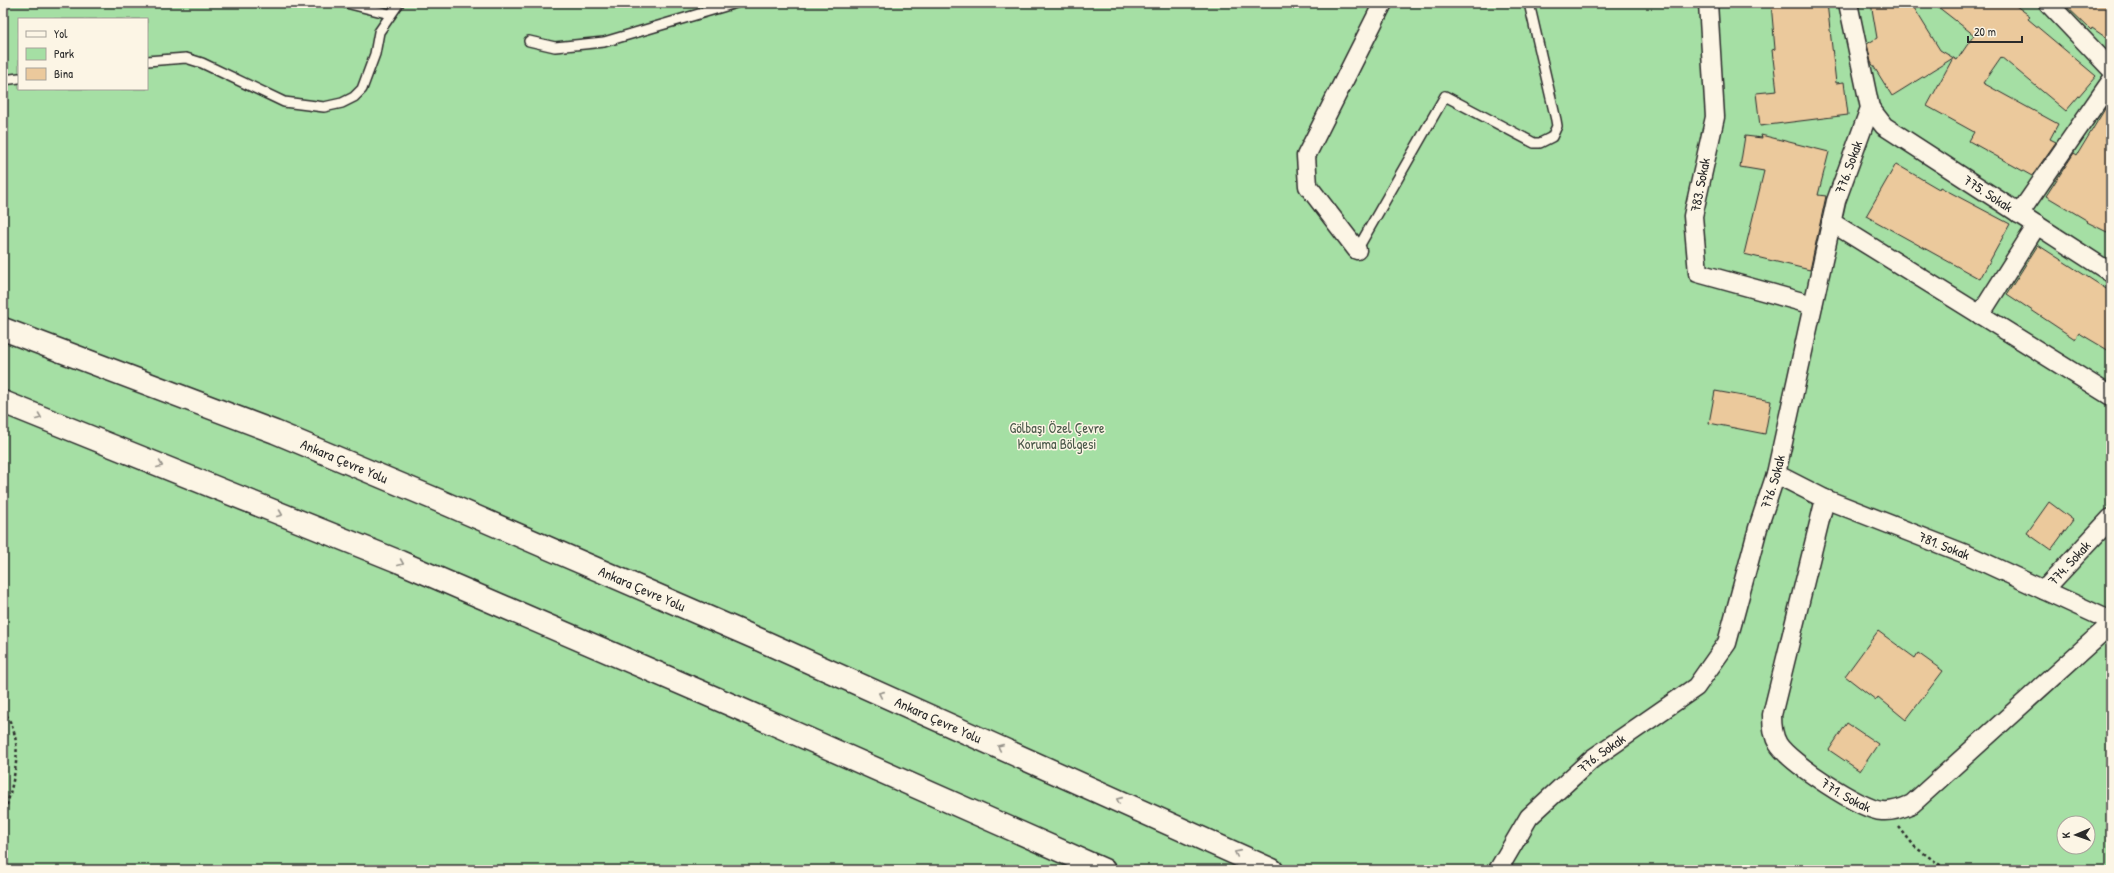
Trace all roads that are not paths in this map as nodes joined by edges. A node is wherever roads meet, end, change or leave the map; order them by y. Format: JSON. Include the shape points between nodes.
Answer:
{"nodes":[{"id":1,"x":346,"y":3,"type":"edge"},
{"id":2,"x":400,"y":3,"type":"edge"},
{"id":3,"x":736,"y":3,"type":"edge"},
{"id":4,"x":1383,"y":3,"type":"edge"},
{"id":5,"x":1529,"y":3,"type":"edge"},
{"id":6,"x":1708,"y":3,"type":"edge"},
{"id":7,"x":1848,"y":3,"type":"edge"},
{"id":8,"x":2048,"y":3,"type":"edge"},
{"id":9,"x":390,"y":14,"type":"junction"},
{"id":10,"x":529,"y":41,"type":"dead end"},
{"id":11,"x":148,"y":61,"type":"edge"},
{"id":12,"x":2111,"y":69,"type":"edge"},
{"id":13,"x":18,"y":78,"type":"edge"},
{"id":14,"x":3,"y":80,"type":"edge"},
{"id":15,"x":2111,"y":81,"type":"edge"},
{"id":16,"x":1870,"y":108,"type":"junction"},
{"id":17,"x":2019,"y":214,"type":"junction"},
{"id":18,"x":1831,"y":222,"type":"junction"},
{"id":19,"x":2037,"y":225,"type":"junction"},
{"id":20,"x":1357,"y":250,"type":"joint"},
{"id":21,"x":2111,"y":273,"type":"edge"},
{"id":22,"x":1813,"y":305,"type":"junction"},
{"id":23,"x":1980,"y":315,"type":"junction"},
{"id":24,"x":3,"y":329,"type":"edge"},
{"id":25,"x":2111,"y":396,"type":"edge"},
{"id":26,"x":3,"y":402,"type":"edge"},
{"id":27,"x":1776,"y":474,"type":"junction"},
{"id":28,"x":1825,"y":499,"type":"junction"},
{"id":29,"x":2111,"y":518,"type":"edge"},
{"id":30,"x":2044,"y":590,"type":"junction"},
{"id":31,"x":2111,"y":621,"type":"edge"},
{"id":32,"x":2111,"y":624,"type":"edge"},
{"id":33,"x":1104,"y":870,"type":"edge"},
{"id":34,"x":1272,"y":870,"type":"edge"},
{"id":35,"x":1498,"y":870,"type":"edge"}],
"edges":[{"from":1,"to":9,"type":"lane"},
{"from":2,"to":9,"type":"lane"},
{"from":3,"to":10,"type":"lane","via":[[604,42],[555,47]]},
{"from":4,"to":20,"type":"street","via":[[1306,156],[1308,186]]},
{"from":5,"to":20,"type":"lane","via":[[1556,120],[1557,126],[1552,138],[1540,143],[1534,142],[1445,96]]},
{"from":6,"to":22,"type":"street","name":"783. Sokak","via":[[1715,117],[1693,216],[1698,272]]},
{"from":7,"to":16,"type":"street"},
{"from":8,"to":12,"type":"street"},
{"from":9,"to":11,"type":"lane","via":[[379,32],[375,54],[362,89],[342,104],[324,107],[284,102],[186,58]]},
{"from":13,"to":14,"type":"lane"},
{"from":15,"to":17,"type":"street"},
{"from":16,"to":17,"type":"street","name":"775. Sokak","via":[[1884,126]]},
{"from":16,"to":18,"type":"street","name":"776. Sokak","via":[[1836,201]]},
{"from":17,"to":19,"type":"street","name":"775. Sokak"},
{"from":18,"to":22,"type":"street","name":"776. Sokak"},
{"from":18,"to":23,"type":"street"},
{"from":19,"to":21,"type":"street","name":"775. Sokak"},
{"from":19,"to":23,"type":"street"},
{"from":22,"to":27,"type":"street","name":"776. Sokak"},
{"from":23,"to":25,"type":"street"},
{"from":34,"to":24,"type":"highway","name":"Ankara Çevre Yolu","one_way":true,"via":[[787,652],[435,499],[275,432]]},
{"from":26,"to":33,"type":"highway","one_way":true,"via":[[400,562]]},
{"from":27,"to":28,"type":"street","name":"781. Sokak"},
{"from":27,"to":35,"type":"street","name":"776. Sokak","via":[[1758,528],[1727,643],[1714,662],[1696,687],[1592,759],[1529,818]]},
{"from":28,"to":30,"type":"street","name":"781. Sokak","via":[[1968,555]]},
{"from":28,"to":32,"type":"street","name":"771. Sokak","via":[[1772,715],[1773,730],[1777,743],[1786,755],[1867,807],[1890,811],[1912,804]]},
{"from":29,"to":30,"type":"street","name":"774. Sokak"},
{"from":30,"to":31,"type":"street","name":"781. Sokak"}]}
